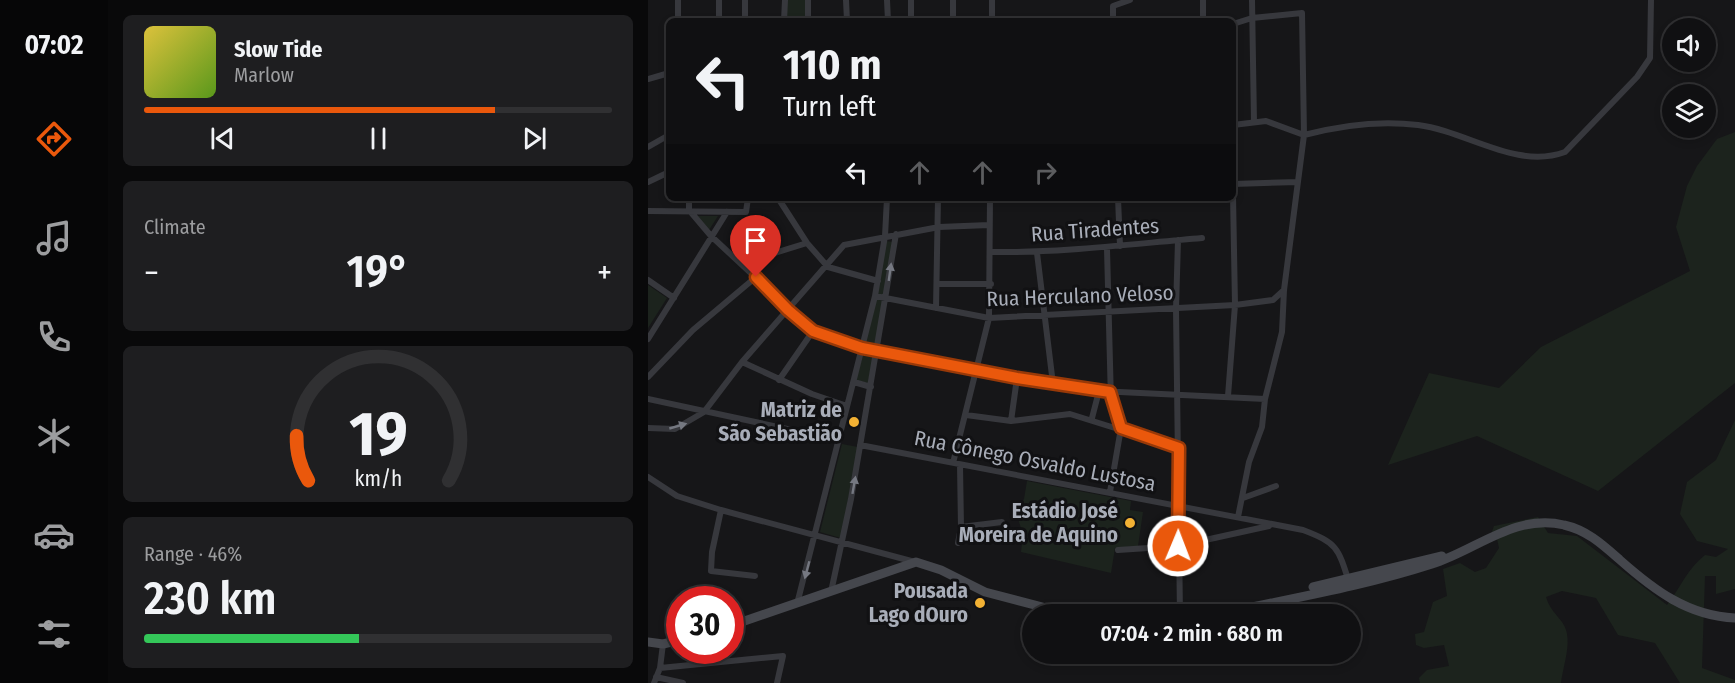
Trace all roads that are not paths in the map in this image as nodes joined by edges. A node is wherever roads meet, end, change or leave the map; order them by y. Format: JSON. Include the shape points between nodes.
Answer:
{"nodes":[{"id":1,"x":678,"y":0,"type":"edge"},
{"id":2,"x":719,"y":0,"type":"edge"},
{"id":3,"x":745,"y":0,"type":"edge"},
{"id":4,"x":785,"y":0,"type":"edge"},
{"id":5,"x":808,"y":0,"type":"edge"},
{"id":6,"x":846,"y":0,"type":"edge"},
{"id":7,"x":887,"y":0,"type":"edge"},
{"id":8,"x":911,"y":0,"type":"edge"},
{"id":9,"x":953,"y":0,"type":"edge"},
{"id":10,"x":992,"y":0,"type":"edge"},
{"id":11,"x":1130,"y":0,"type":"edge"},
{"id":12,"x":1203,"y":0,"type":"edge"},
{"id":13,"x":1252,"y":0,"type":"edge"},
{"id":14,"x":1651,"y":0,"type":"edge"},
{"id":15,"x":678,"y":18,"type":"edge"},
{"id":16,"x":719,"y":18,"type":"edge"},
{"id":17,"x":745,"y":18,"type":"edge"},
{"id":18,"x":784,"y":18,"type":"edge"},
{"id":19,"x":807,"y":18,"type":"edge"},
{"id":20,"x":847,"y":18,"type":"edge"},
{"id":21,"x":888,"y":18,"type":"edge"},
{"id":22,"x":911,"y":18,"type":"edge"},
{"id":23,"x":953,"y":18,"type":"edge"},
{"id":24,"x":992,"y":18,"type":"edge"},
{"id":25,"x":1113,"y":18,"type":"edge"},
{"id":26,"x":1203,"y":18,"type":"edge"},
{"id":27,"x":1252,"y":18,"type":"junction"},
{"id":28,"x":1236,"y":23,"type":"edge"},
{"id":29,"x":666,"y":74,"type":"edge"},
{"id":30,"x":648,"y":79,"type":"edge"},
{"id":31,"x":1254,"y":122,"type":"junction"},
{"id":32,"x":1236,"y":125,"type":"edge"},
{"id":33,"x":1304,"y":135,"type":"junction"},
{"id":34,"x":666,"y":137,"type":"edge"},
{"id":35,"x":648,"y":147,"type":"edge"},
{"id":36,"x":666,"y":173,"type":"edge"},
{"id":37,"x":648,"y":182,"type":"edge"},
{"id":38,"x":1298,"y":182,"type":"junction"},
{"id":39,"x":1236,"y":184,"type":"edge"},
{"id":40,"x":688,"y":201,"type":"edge"},
{"id":41,"x":748,"y":201,"type":"edge"},
{"id":42,"x":780,"y":201,"type":"edge"},
{"id":43,"x":887,"y":201,"type":"edge"},
{"id":44,"x":938,"y":201,"type":"edge"},
{"id":45,"x":990,"y":201,"type":"edge"},
{"id":46,"x":1118,"y":201,"type":"edge"},
{"id":47,"x":1233,"y":201,"type":"edge"},
{"id":48,"x":689,"y":210,"type":"junction"},
{"id":49,"x":648,"y":211,"type":"edge"},
{"id":50,"x":727,"y":212,"type":"junction"},
{"id":51,"x":989,"y":225,"type":"junction"},
{"id":52,"x":939,"y":227,"type":"junction"},
{"id":53,"x":896,"y":234,"type":"junction"},
{"id":54,"x":711,"y":236,"type":"junction"},
{"id":55,"x":885,"y":236,"type":"junction"},
{"id":56,"x":1202,"y":238,"type":"dead end"},
{"id":57,"x":1178,"y":240,"type":"junction"},
{"id":58,"x":807,"y":243,"type":"junction"},
{"id":59,"x":1120,"y":246,"type":"junction"},
{"id":60,"x":1107,"y":249,"type":"junction"},
{"id":61,"x":991,"y":252,"type":"junction"},
{"id":62,"x":1037,"y":253,"type":"junction"},
{"id":63,"x":742,"y":263,"type":"junction"},
{"id":64,"x":828,"y":267,"type":"junction"},
{"id":65,"x":756,"y":277,"type":"junction"},
{"id":66,"x":648,"y":280,"type":"edge"},
{"id":67,"x":878,"y":282,"type":"junction"},
{"id":68,"x":938,"y":284,"type":"junction"},
{"id":69,"x":991,"y":284,"type":"junction"},
{"id":70,"x":1284,"y":290,"type":"junction"},
{"id":71,"x":875,"y":296,"type":"junction"},
{"id":72,"x":674,"y":298,"type":"junction"},
{"id":73,"x":886,"y":298,"type":"junction"},
{"id":74,"x":1235,"y":305,"type":"junction"},
{"id":75,"x":936,"y":308,"type":"junction"},
{"id":76,"x":1176,"y":309,"type":"junction"},
{"id":77,"x":788,"y":310,"type":"junction"},
{"id":78,"x":1110,"y":313,"type":"junction"},
{"id":79,"x":1043,"y":316,"type":"junction"},
{"id":80,"x":989,"y":318,"type":"junction"},
{"id":81,"x":813,"y":331,"type":"junction"},
{"id":82,"x":648,"y":339,"type":"edge"},
{"id":83,"x":862,"y":348,"type":"junction"},
{"id":84,"x":877,"y":351,"type":"junction"},
{"id":85,"x":742,"y":362,"type":"junction"},
{"id":86,"x":976,"y":369,"type":"junction"},
{"id":87,"x":648,"y":377,"type":"edge"},
{"id":88,"x":1017,"y":378,"type":"junction"},
{"id":89,"x":779,"y":380,"type":"junction"},
{"id":90,"x":854,"y":382,"type":"junction"},
{"id":91,"x":1053,"y":384,"type":"junction"},
{"id":92,"x":871,"y":387,"type":"junction"},
{"id":93,"x":1099,"y":391,"type":"junction"},
{"id":94,"x":1110,"y":392,"type":"junction"},
{"id":95,"x":1177,"y":395,"type":"junction"},
{"id":96,"x":1228,"y":396,"type":"junction"},
{"id":97,"x":648,"y":399,"type":"edge"},
{"id":98,"x":1265,"y":399,"type":"junction"},
{"id":99,"x":847,"y":406,"type":"junction"},
{"id":100,"x":704,"y":412,"type":"junction"},
{"id":101,"x":966,"y":415,"type":"junction"},
{"id":102,"x":1092,"y":418,"type":"junction"},
{"id":103,"x":1011,"y":421,"type":"junction"},
{"id":104,"x":648,"y":428,"type":"edge"},
{"id":105,"x":1121,"y":428,"type":"junction"},
{"id":106,"x":839,"y":440,"type":"junction"},
{"id":107,"x":860,"y":445,"type":"junction"},
{"id":108,"x":1179,"y":448,"type":"junction"},
{"id":109,"x":953,"y":463,"type":"junction"},
{"id":110,"x":960,"y":465,"type":"junction"},
{"id":111,"x":648,"y":477,"type":"edge"},
{"id":112,"x":1276,"y":486,"type":"dead end"},
{"id":113,"x":1110,"y":492,"type":"junction"},
{"id":114,"x":1243,"y":498,"type":"junction"},
{"id":115,"x":1179,"y":506,"type":"junction"},
{"id":116,"x":720,"y":510,"type":"junction"},
{"id":117,"x":1238,"y":517,"type":"junction"},
{"id":118,"x":1002,"y":522,"type":"dead end"},
{"id":119,"x":1272,"y":525,"type":"junction"},
{"id":120,"x":961,"y":527,"type":"junction"},
{"id":121,"x":816,"y":536,"type":"junction"},
{"id":122,"x":841,"y":542,"type":"junction"},
{"id":123,"x":958,"y":543,"type":"dead end"},
{"id":124,"x":1178,"y":546,"type":"junction"},
{"id":125,"x":1118,"y":550,"type":"dead end"},
{"id":126,"x":916,"y":562,"type":"junction"},
{"id":127,"x":754,"y":576,"type":"dead end"},
{"id":128,"x":1348,"y":581,"type":"junction"},
{"id":129,"x":830,"y":592,"type":"junction"},
{"id":130,"x":797,"y":604,"type":"junction"},
{"id":131,"x":1031,"y":604,"type":"edge"},
{"id":132,"x":1180,"y":604,"type":"edge"},
{"id":133,"x":1254,"y":604,"type":"edge"},
{"id":134,"x":1735,"y":618,"type":"edge"},
{"id":135,"x":744,"y":621,"type":"edge"},
{"id":136,"x":648,"y":642,"type":"edge"},
{"id":137,"x":666,"y":643,"type":"edge"},
{"id":138,"x":663,"y":644,"type":"junction"},
{"id":139,"x":660,"y":668,"type":"junction"},
{"id":140,"x":655,"y":680,"type":"edge"},
{"id":141,"x":683,"y":683,"type":"edge"},
{"id":142,"x":777,"y":683,"type":"edge"}],
"edges":[{"from":1,"to":15,"type":"street"},
{"from":2,"to":16,"type":"street"},
{"from":3,"to":17,"type":"street"},
{"from":4,"to":18,"type":"street"},
{"from":5,"to":19,"type":"street"},
{"from":6,"to":20,"type":"street"},
{"from":7,"to":21,"type":"street"},
{"from":8,"to":22,"type":"street"},
{"from":9,"to":23,"type":"street"},
{"from":10,"to":24,"type":"street"},
{"from":11,"to":25,"type":"street","via":[[1113,6]]},
{"from":12,"to":26,"type":"street"},
{"from":13,"to":27,"type":"street"},
{"from":14,"to":33,"type":"street","via":[[1650,58],[1565,152],[1549,158],[1528,157],[1420,125],[1367,122]]},
{"from":27,"to":28,"type":"street"},
{"from":27,"to":31,"type":"street"},
{"from":27,"to":33,"type":"street","via":[[1302,13]]},
{"from":29,"to":30,"type":"street"},
{"from":31,"to":32,"type":"street"},
{"from":31,"to":33,"type":"street","via":[[1266,121]]},
{"from":33,"to":38,"type":"street"},
{"from":34,"to":35,"type":"street"},
{"from":36,"to":37,"type":"street"},
{"from":38,"to":39,"type":"street"},
{"from":38,"to":70,"type":"street"},
{"from":40,"to":48,"type":"street"},
{"from":41,"to":50,"type":"street","via":[[746,212]]},
{"from":42,"to":58,"type":"street"},
{"from":43,"to":55,"type":"street"},
{"from":44,"to":52,"type":"street"},
{"from":45,"to":51,"type":"street"},
{"from":46,"to":59,"type":"street"},
{"from":47,"to":74,"type":"street"},
{"from":48,"to":49,"type":"street"},
{"from":48,"to":50,"type":"street"},
{"from":48,"to":54,"type":"street"},
{"from":50,"to":54,"type":"street"},
{"from":51,"to":52,"type":"street"},
{"from":51,"to":61,"type":"street"},
{"from":52,"to":53,"type":"street"},
{"from":52,"to":68,"type":"street"},
{"from":53,"to":55,"type":"street"},
{"from":73,"to":53,"type":"street","one_way":true},
{"from":54,"to":63,"type":"street"},
{"from":54,"to":72,"type":"street"},
{"from":55,"to":64,"type":"street","via":[[844,245]]},
{"from":55,"to":67,"type":"street"},
{"from":56,"to":57,"type":"street","name":"Rua Tiradentes"},
{"from":57,"to":59,"type":"street","name":"Rua Tiradentes"},
{"from":57,"to":76,"type":"street"},
{"from":58,"to":63,"type":"street"},
{"from":58,"to":64,"type":"street"},
{"from":59,"to":60,"type":"street","name":"Rua Tiradentes"},
{"from":60,"to":62,"type":"street","name":"Rua Tiradentes"},
{"from":60,"to":78,"type":"street"},
{"from":61,"to":62,"type":"street","name":"Rua Tiradentes"},
{"from":61,"to":69,"type":"street"},
{"from":62,"to":79,"type":"street"},
{"from":63,"to":65,"type":"street"},
{"from":64,"to":67,"type":"street"},
{"from":64,"to":77,"type":"street"},
{"from":65,"to":77,"type":"street"},
{"from":65,"to":87,"type":"street","via":[[693,330]]},
{"from":66,"to":72,"type":"street"},
{"from":67,"to":71,"type":"street"},
{"from":68,"to":69,"type":"street"},
{"from":68,"to":75,"type":"street"},
{"from":69,"to":80,"type":"street"},
{"from":70,"to":74,"type":"street","name":"Rua Herculano Veloso","via":[[1274,300]]},
{"from":70,"to":98,"type":"street","via":[[1282,332]]},
{"from":71,"to":73,"type":"street","name":"Rua Herculano Veloso"},
{"from":71,"to":83,"type":"street"},
{"from":72,"to":82,"type":"street"},
{"from":73,"to":75,"type":"street","name":"Rua Herculano Veloso"},
{"from":73,"to":84,"type":"street"},
{"from":74,"to":76,"type":"street","name":"Rua Herculano Veloso"},
{"from":74,"to":96,"type":"street"},
{"from":75,"to":80,"type":"street","name":"Rua Herculano Veloso"},
{"from":76,"to":78,"type":"street","name":"Rua Herculano Veloso"},
{"from":76,"to":95,"type":"street"},
{"from":77,"to":81,"type":"street"},
{"from":77,"to":85,"type":"street"},
{"from":78,"to":79,"type":"street","name":"Rua Herculano Veloso"},
{"from":78,"to":94,"type":"street"},
{"from":79,"to":80,"type":"street","name":"Rua Herculano Veloso"},
{"from":79,"to":91,"type":"street"},
{"from":80,"to":86,"type":"street"},
{"from":81,"to":83,"type":"street"},
{"from":81,"to":89,"type":"street"},
{"from":83,"to":84,"type":"street"},
{"from":83,"to":90,"type":"street"},
{"from":84,"to":86,"type":"street"},
{"from":84,"to":92,"type":"street"},
{"from":85,"to":89,"type":"street"},
{"from":85,"to":100,"type":"street"},
{"from":86,"to":88,"type":"street"},
{"from":86,"to":101,"type":"street"},
{"from":88,"to":91,"type":"street"},
{"from":88,"to":103,"type":"street"},
{"from":89,"to":99,"type":"street"},
{"from":90,"to":92,"type":"street"},
{"from":90,"to":99,"type":"street"},
{"from":91,"to":93,"type":"street"},
{"from":92,"to":107,"type":"street"},
{"from":93,"to":94,"type":"street"},
{"from":93,"to":102,"type":"street"},
{"from":94,"to":95,"type":"street"},
{"from":94,"to":105,"type":"street"},
{"from":95,"to":96,"type":"street"},
{"from":95,"to":108,"type":"street"},
{"from":96,"to":98,"type":"street"},
{"from":97,"to":100,"type":"street"},
{"from":98,"to":114,"type":"street","via":[[1263,427],[1249,462]]},
{"from":99,"to":106,"type":"street"},
{"from":104,"to":100,"type":"street","one_way":true,"via":[[675,429]]},
{"from":100,"to":106,"type":"street"},
{"from":101,"to":103,"type":"street"},
{"from":101,"to":109,"type":"street"},
{"from":102,"to":103,"type":"street","via":[[1071,414]]},
{"from":102,"to":105,"type":"street"},
{"from":105,"to":108,"type":"street"},
{"from":105,"to":113,"type":"street"},
{"from":106,"to":121,"type":"street"},
{"from":107,"to":109,"type":"street","name":"Rua Cônego Osvaldo Lustosa"},
{"from":122,"to":107,"type":"street","one_way":true},
{"from":108,"to":115,"type":"street"},
{"from":109,"to":110,"type":"street","name":"Rua Cônego Osvaldo Lustosa"},
{"from":110,"to":113,"type":"street","name":"Rua Cônego Osvaldo Lustosa"},
{"from":110,"to":120,"type":"street"},
{"from":111,"to":116,"type":"street","via":[[677,496]]},
{"from":112,"to":114,"type":"street"},
{"from":113,"to":115,"type":"street","name":"Rua Cônego Osvaldo Lustosa"},
{"from":114,"to":117,"type":"street"},
{"from":115,"to":117,"type":"street","name":"Rua Cônego Osvaldo Lustosa"},
{"from":115,"to":124,"type":"street"},
{"from":116,"to":121,"type":"street"},
{"from":116,"to":127,"type":"street","via":[[711,571]]},
{"from":117,"to":119,"type":"street","name":"Rua Cônego Osvaldo Lustosa"},
{"from":118,"to":120,"type":"street"},
{"from":119,"to":124,"type":"street"},
{"from":119,"to":128,"type":"street","name":"Rua Cônego Osvaldo Lustosa","via":[[1303,530],[1330,541]]},
{"from":120,"to":123,"type":"street"},
{"from":121,"to":122,"type":"street"},
{"from":121,"to":130,"type":"street","one_way":true},
{"from":122,"to":126,"type":"street"},
{"from":122,"to":129,"type":"street"},
{"from":124,"to":125,"type":"street"},
{"from":124,"to":132,"type":"street"},
{"from":126,"to":129,"type":"main road"},
{"from":126,"to":131,"type":"main road","via":[[985,592]]},
{"from":128,"to":133,"type":"main road"},
{"from":128,"to":134,"type":"main road","via":[[1433,564],[1523,525],[1543,522],[1580,530],[1598,541],[1669,600]]},
{"from":129,"to":130,"type":"main road"},
{"from":130,"to":135,"type":"main road"},
{"from":136,"to":138,"type":"main road"},
{"from":137,"to":138,"type":"main road"},
{"from":138,"to":139,"type":"street"},
{"from":139,"to":140,"type":"street"},
{"from":139,"to":142,"type":"street","via":[[783,656]]},
{"from":140,"to":141,"type":"street"}]}
